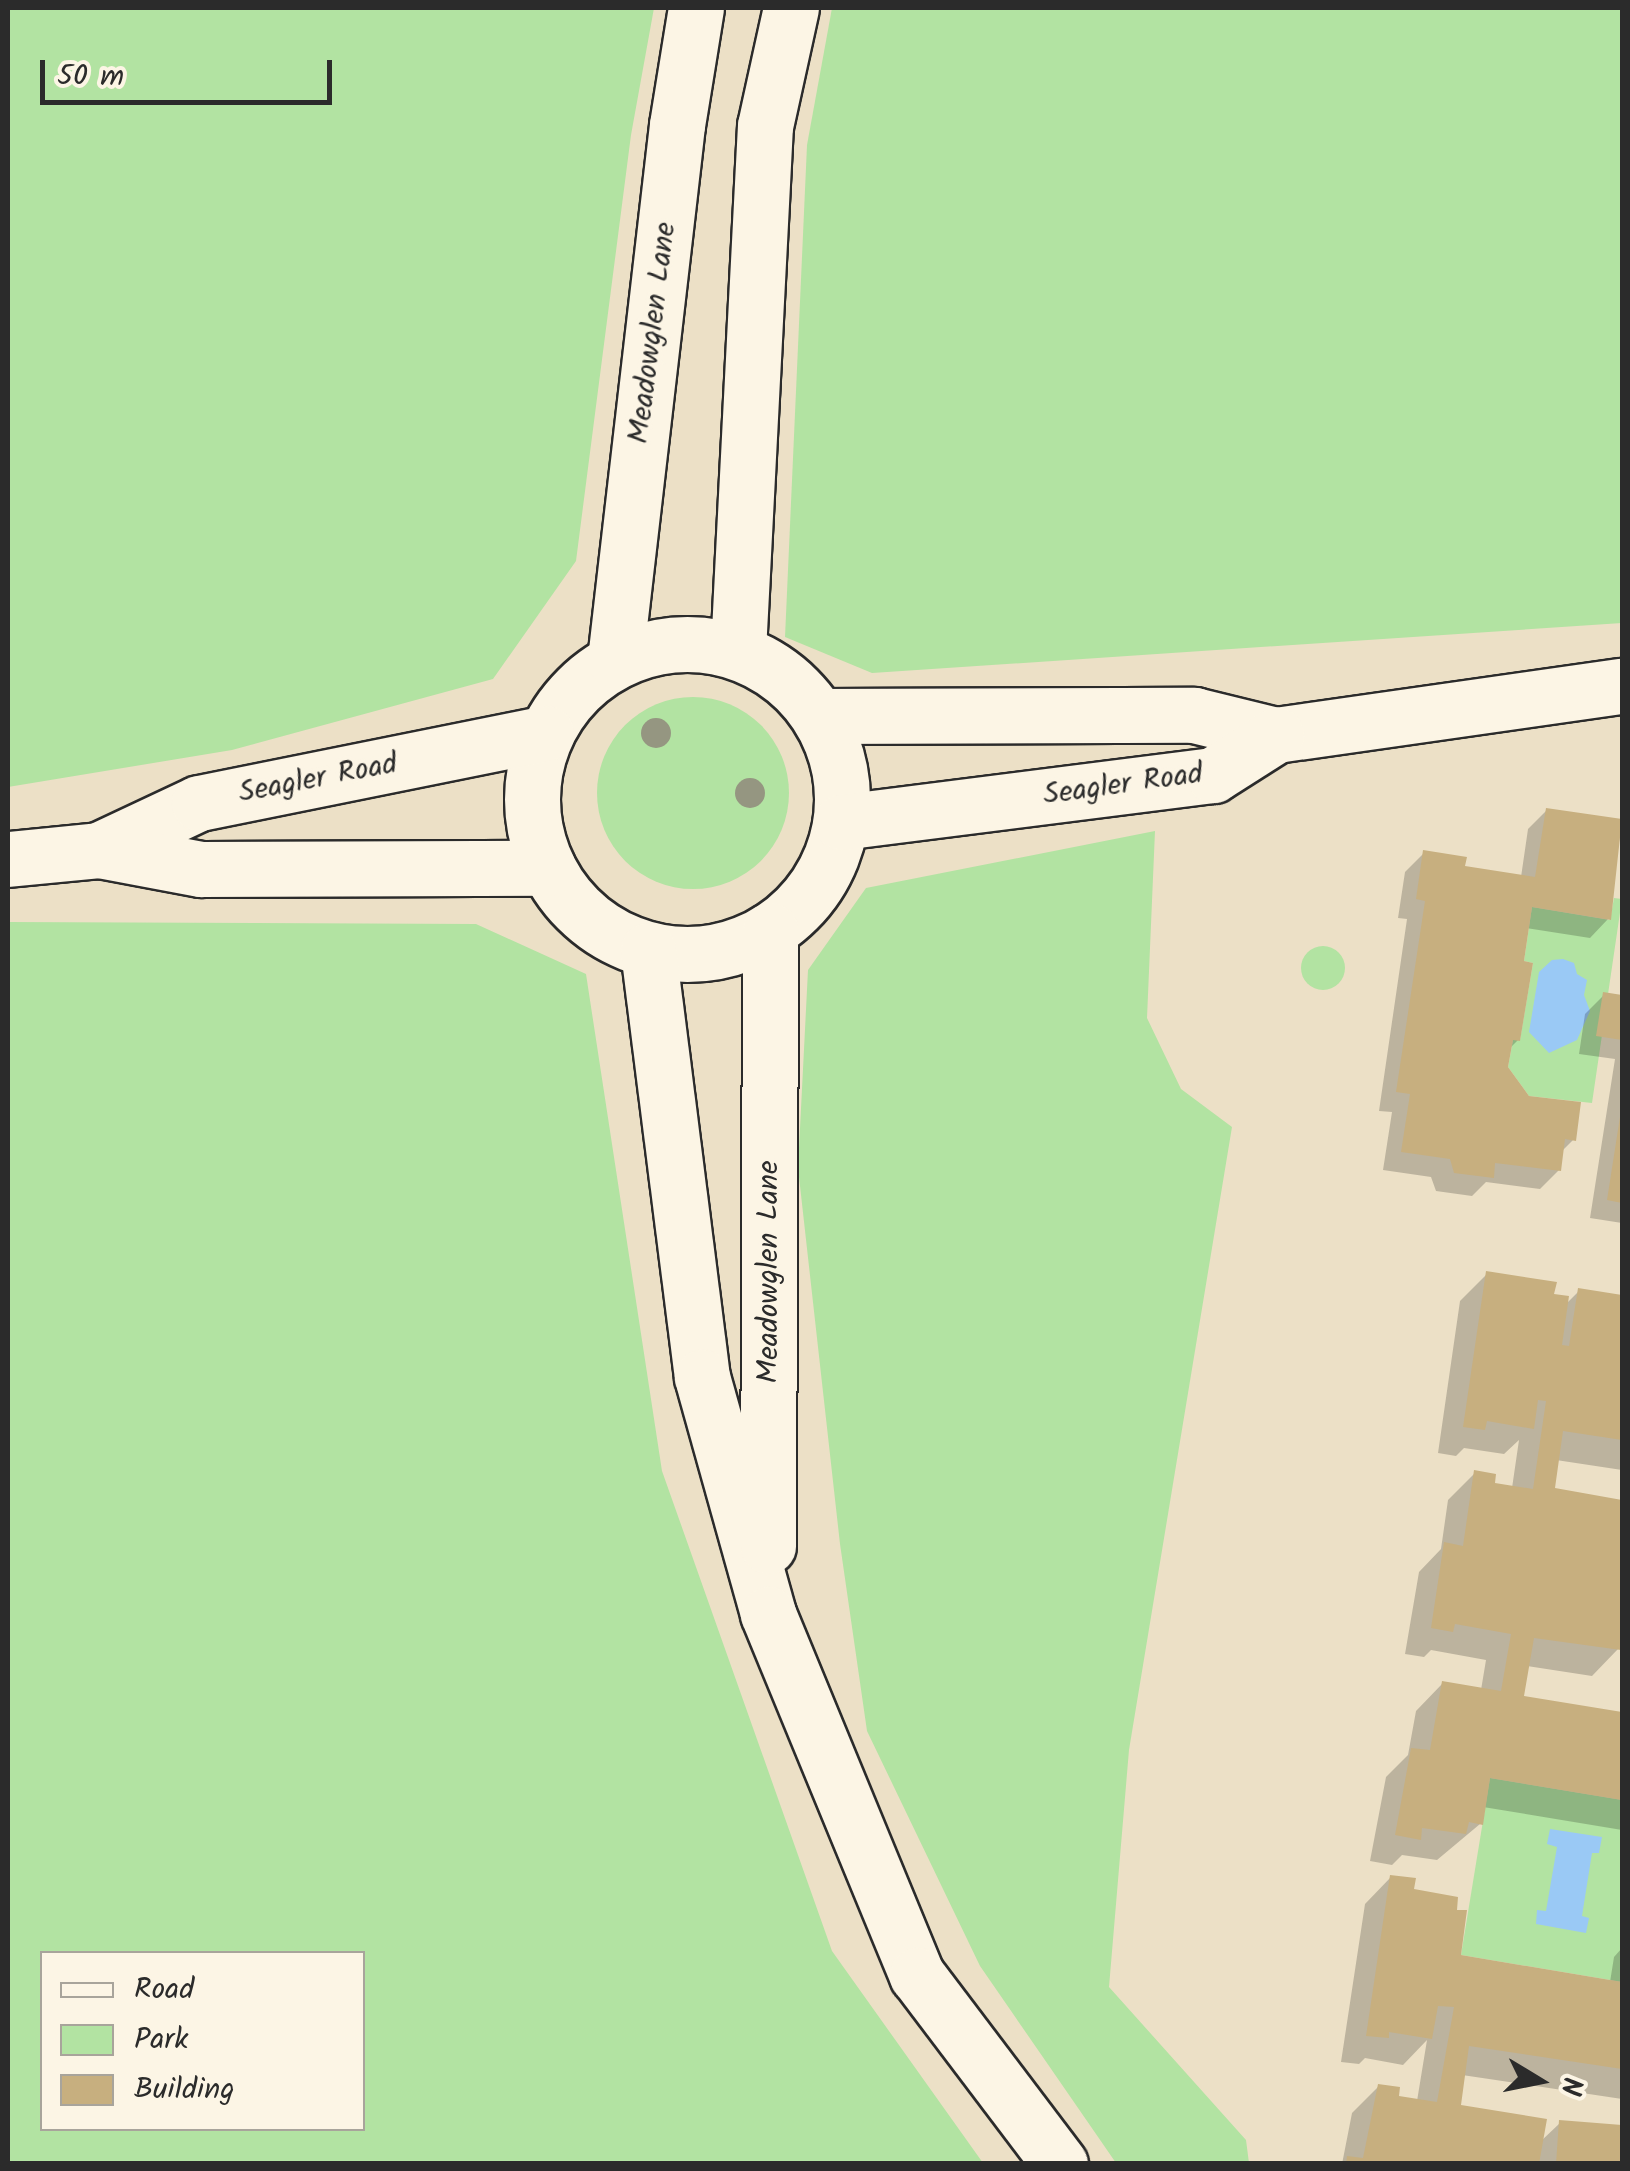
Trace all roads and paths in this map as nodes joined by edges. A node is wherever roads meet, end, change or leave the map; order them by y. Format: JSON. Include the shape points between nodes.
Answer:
{"nodes":[{"id":1,"x":696,"y":8,"type":"edge"},
{"id":2,"x":790,"y":8,"type":"edge"},
{"id":3,"x":677,"y":125,"type":"junction"},
{"id":4,"x":765,"y":126,"type":"junction"},
{"id":5,"x":738,"y":651,"type":"junction"},
{"id":6,"x":615,"y":660,"type":"junction"},
{"id":7,"x":1622,"y":686,"type":"edge"},
{"id":8,"x":820,"y":716,"type":"junction"},
{"id":9,"x":546,"y":734,"type":"junction"},
{"id":10,"x":1276,"y":736,"type":"junction"},
{"id":11,"x":841,"y":822,"type":"junction"},
{"id":12,"x":99,"y":850,"type":"junction"},
{"id":13,"x":8,"y":859,"type":"edge"},
{"id":14,"x":548,"y":868,"type":"junction"},
{"id":15,"x":770,"y":930,"type":"junction"},
{"id":16,"x":648,"y":950,"type":"junction"},
{"id":17,"x":768,"y":1614,"type":"junction"},
{"id":18,"x":1060,"y":2164,"type":"edge"}],
"edges":[{"from":1,"to":3,"type":"street","name":"Meadowglen Lane"},
{"from":2,"to":4,"type":"street"},
{"from":3,"to":4,"type":"street"},
{"from":3,"to":6,"type":"street","name":"Meadowglen Lane"},
{"from":4,"to":5,"type":"street"},
{"from":5,"to":6,"type":"street","via":[[696,642],[654,646]]},
{"from":5,"to":8,"type":"street","via":[[785,676]]},
{"from":6,"to":9,"type":"street","via":[[574,691]]},
{"from":7,"to":10,"type":"street","name":"Seagler Road"},
{"from":8,"to":10,"type":"street","name":"Seagler Road","via":[[1194,714]]},
{"from":8,"to":11,"type":"street","via":[[835,749]]},
{"from":9,"to":12,"type":"street","name":"Seagler Road","via":[[199,803]]},
{"from":9,"to":14,"type":"street","via":[[533,778]]},
{"from":10,"to":11,"type":"street","name":"Seagler Road","via":[[1213,775]]},
{"from":11,"to":15,"type":"street","via":[[828,864],[804,902]]},
{"from":12,"to":13,"type":"street","name":"Seagler Road"},
{"from":12,"to":14,"type":"street","name":"Seagler Road","via":[[201,869]]},
{"from":14,"to":16,"type":"street","via":[[573,905]]},
{"from":15,"to":16,"type":"street","via":[[732,948],[690,955]]},
{"from":15,"to":17,"type":"street","name":"Meadowglen Lane"},
{"from":16,"to":17,"type":"street","name":"Meadowglen Lane","via":[[702,1376]]},
{"from":17,"to":18,"type":"street","name":"Meadowglen Lane","via":[[917,1975]]}]}
